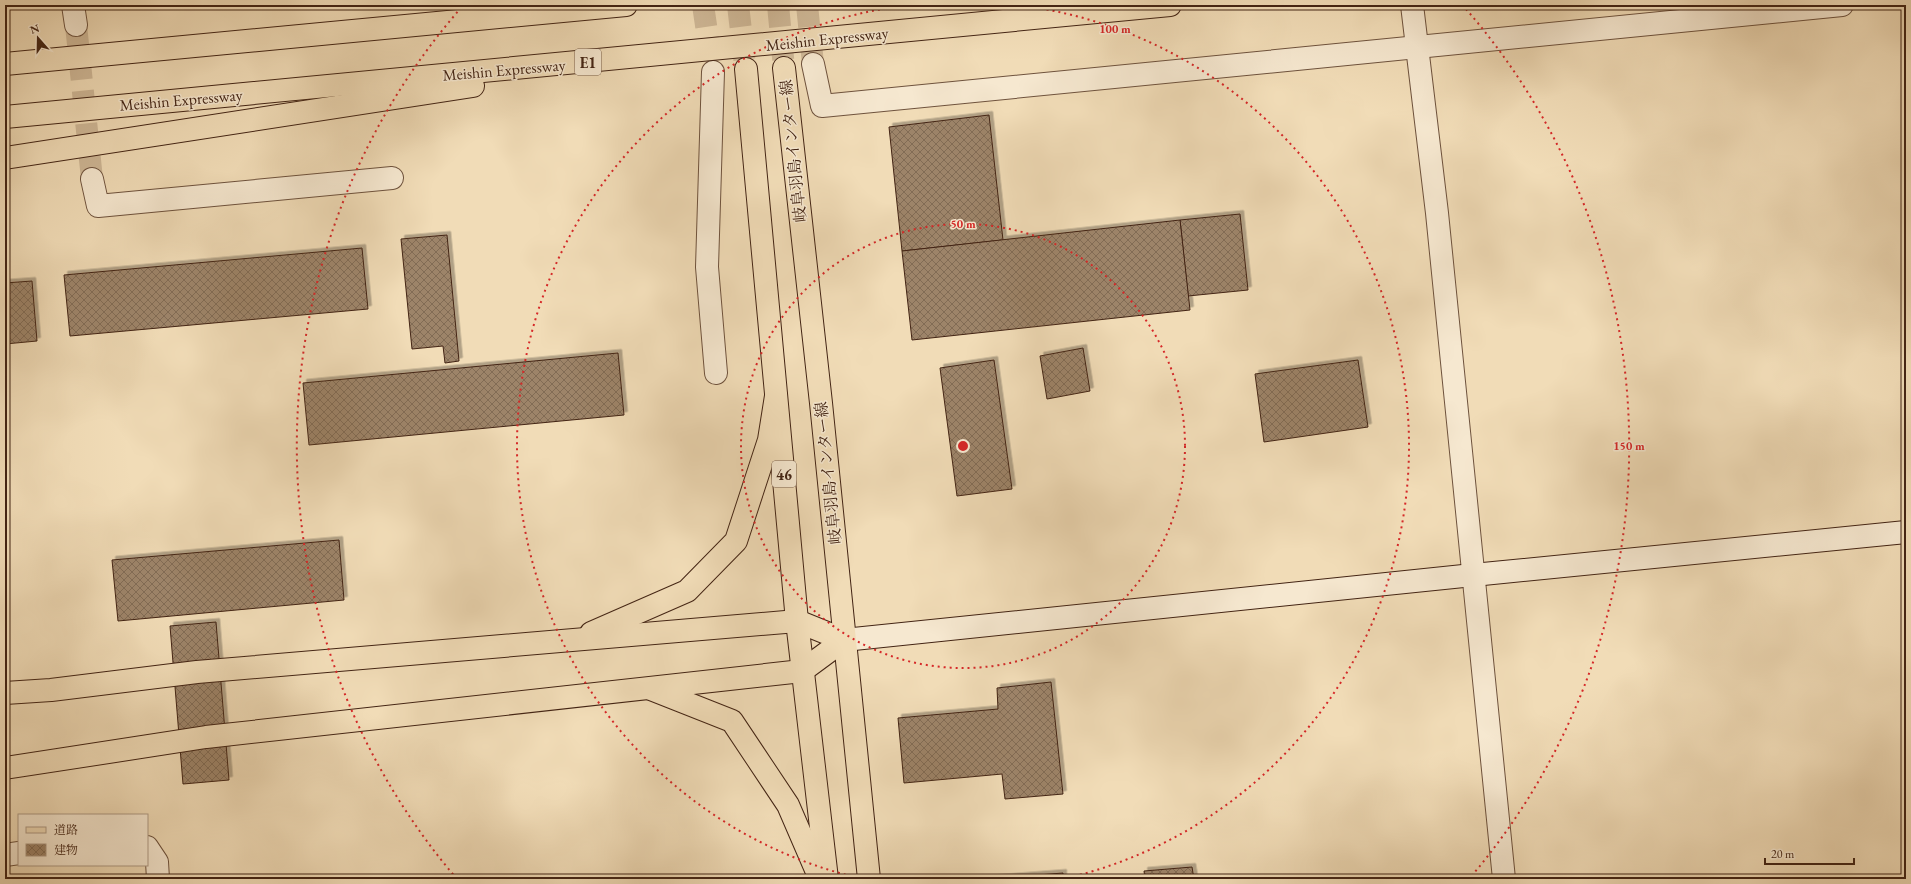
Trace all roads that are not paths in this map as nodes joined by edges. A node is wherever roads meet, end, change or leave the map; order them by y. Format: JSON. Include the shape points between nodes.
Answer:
{"nodes":[{"id":1,"x":626,"y":5,"type":"edge"},
{"id":2,"x":1170,"y":5,"type":"edge"},
{"id":3,"x":1412,"y":5,"type":"edge"},
{"id":4,"x":1842,"y":5,"type":"edge"},
{"id":5,"x":1417,"y":46,"type":"junction"},
{"id":6,"x":711,"y":50,"type":"junction"},
{"id":7,"x":5,"y":64,"type":"edge"},
{"id":8,"x":813,"y":64,"type":"tunnel mouth"},
{"id":9,"x":784,"y":68,"type":"tunnel mouth"},
{"id":10,"x":746,"y":69,"type":"tunnel mouth"},
{"id":11,"x":713,"y":72,"type":"tunnel mouth"},
{"id":12,"x":5,"y":117,"type":"edge"},
{"id":13,"x":5,"y":158,"type":"edge"},
{"id":14,"x":392,"y":178,"type":"dead end"},
{"id":15,"x":92,"y":179,"type":"tunnel mouth"},
{"id":16,"x":716,"y":373,"type":"dead end"},
{"id":17,"x":776,"y":396,"type":"junction"},
{"id":18,"x":1906,"y":532,"type":"edge"},
{"id":19,"x":1473,"y":575,"type":"junction"},
{"id":20,"x":797,"y":621,"type":"junction"},
{"id":21,"x":576,"y":640,"type":"junction"},
{"id":22,"x":844,"y":640,"type":"junction"},
{"id":23,"x":802,"y":671,"type":"junction"},
{"id":24,"x":647,"y":688,"type":"junction"},
{"id":25,"x":5,"y":693,"type":"edge"},
{"id":26,"x":5,"y":768,"type":"edge"},
{"id":27,"x":148,"y":849,"type":"edge"},
{"id":28,"x":18,"y":853,"type":"edge"},
{"id":29,"x":5,"y":854,"type":"edge"},
{"id":30,"x":158,"y":879,"type":"edge"},
{"id":31,"x":820,"y":879,"type":"edge"},
{"id":32,"x":827,"y":879,"type":"edge"},
{"id":33,"x":869,"y":879,"type":"edge"},
{"id":34,"x":1504,"y":879,"type":"edge"}],
"edges":[{"from":1,"to":7,"type":"main road"},
{"from":2,"to":6,"type":"main road","name":"Meishin Expressway","number":"E1"},
{"from":3,"to":5,"type":"street"},
{"from":4,"to":5,"type":"street"},
{"from":5,"to":8,"type":"street","via":[[822,106]]},
{"from":5,"to":19,"type":"street","via":[[1437,213]]},
{"from":6,"to":12,"type":"main road","name":"Meishin Expressway","number":"E1"},
{"from":6,"to":13,"type":"main road"},
{"from":9,"to":22,"type":"main road","name":"岐阜羽島インター線"},
{"from":10,"to":17,"type":"main road","number":"46"},
{"from":11,"to":16,"type":"street","via":[[707,267]]},
{"from":14,"to":15,"type":"street","via":[[98,206]]},
{"from":17,"to":20,"type":"main road","number":"46"},
{"from":17,"to":21,"type":"main road","via":[[769,440],[736,541],[687,591]]},
{"from":18,"to":19,"type":"street"},
{"from":19,"to":22,"type":"street"},
{"from":19,"to":34,"type":"street"},
{"from":20,"to":21,"type":"main road"},
{"from":20,"to":22,"type":"main road"},
{"from":20,"to":23,"type":"main road","number":"46"},
{"from":21,"to":25,"type":"main road","via":[[197,672],[51,690]]},
{"from":22,"to":23,"type":"main road"},
{"from":22,"to":33,"type":"main road","name":"岐阜羽島インター線"},
{"from":23,"to":24,"type":"main road"},
{"from":23,"to":32,"type":"main road","number":"46"},
{"from":24,"to":26,"type":"main road","via":[[206,737]]},
{"from":24,"to":31,"type":"main road","via":[[732,721],[788,805]]},
{"from":27,"to":30,"type":"street","via":[[156,862]]},
{"from":28,"to":29,"type":"street"}]}
